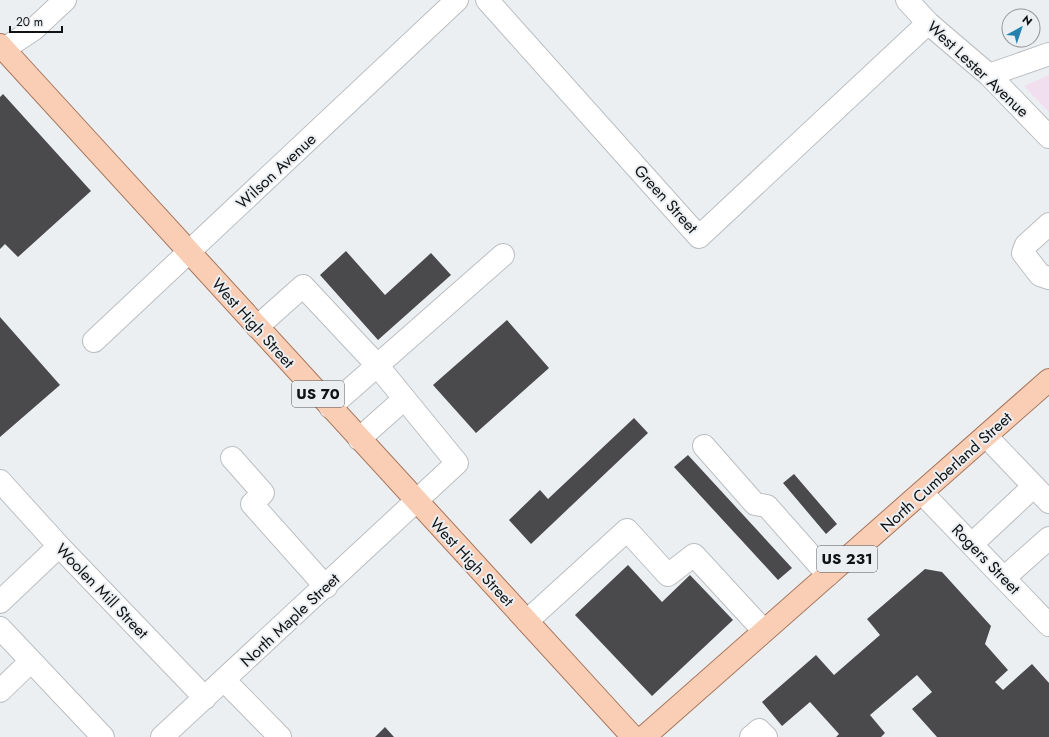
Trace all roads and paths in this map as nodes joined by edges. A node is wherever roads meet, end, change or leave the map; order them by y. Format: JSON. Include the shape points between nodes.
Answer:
{"nodes":[{"id":1,"x":65,"y":0,"type":"edge"},
{"id":2,"x":457,"y":0,"type":"edge"},
{"id":3,"x":488,"y":0,"type":"edge"},
{"id":4,"x":907,"y":0,"type":"edge"},
{"id":5,"x":928,"y":22,"type":"junction"},
{"id":6,"x":1,"y":48,"type":"edge"},
{"id":7,"x":1049,"y":54,"type":"edge"},
{"id":8,"x":989,"y":75,"type":"junction"},
{"id":9,"x":1049,"y":138,"type":"edge"},
{"id":10,"x":1049,"y":224,"type":"edge"},
{"id":11,"x":189,"y":253,"type":"junction"},
{"id":12,"x":503,"y":255,"type":"dead end"},
{"id":13,"x":1049,"y":278,"type":"edge"},
{"id":14,"x":257,"y":327,"type":"junction"},
{"id":15,"x":94,"y":341,"type":"dead end"},
{"id":16,"x":377,"y":365,"type":"junction"},
{"id":17,"x":1049,"y":380,"type":"edge"},
{"id":18,"x":404,"y":399,"type":"junction"},
{"id":19,"x":330,"y":407,"type":"junction"},
{"id":20,"x":986,"y":436,"type":"junction"},
{"id":21,"x":359,"y":439,"type":"junction"},
{"id":22,"x":704,"y":446,"type":"dead end"},
{"id":23,"x":232,"y":458,"type":"dead end"},
{"id":24,"x":0,"y":481,"type":"edge"},
{"id":25,"x":1034,"y":486,"type":"junction"},
{"id":26,"x":922,"y":493,"type":"junction"},
{"id":27,"x":417,"y":502,"type":"junction"},
{"id":28,"x":1049,"y":502,"type":"edge"},
{"id":29,"x":1049,"y":538,"type":"edge"},
{"id":30,"x":972,"y":544,"type":"junction"},
{"id":31,"x":59,"y":546,"type":"junction"},
{"id":32,"x":828,"y":575,"type":"junction"},
{"id":33,"x":1004,"y":578,"type":"junction"},
{"id":34,"x":326,"y":587,"type":"junction"},
{"id":35,"x":0,"y":602,"type":"edge"},
{"id":36,"x":1044,"y":611,"type":"edge"},
{"id":37,"x":527,"y":621,"type":"junction"},
{"id":38,"x":0,"y":628,"type":"edge"},
{"id":39,"x":764,"y":631,"type":"junction"},
{"id":40,"x":30,"y":660,"type":"junction"},
{"id":41,"x":225,"y":681,"type":"junction"},
{"id":42,"x":0,"y":691,"type":"edge"},
{"id":43,"x":205,"y":698,"type":"junction"},
{"id":44,"x":103,"y":737,"type":"edge"},
{"id":45,"x":162,"y":737,"type":"edge"},
{"id":46,"x":280,"y":737,"type":"edge"},
{"id":47,"x":633,"y":737,"type":"edge"},
{"id":48,"x":644,"y":737,"type":"edge"},
{"id":49,"x":751,"y":737,"type":"edge"},
{"id":50,"x":766,"y":737,"type":"edge"}],
"edges":[{"from":1,"to":6,"type":"street","via":[[34,29]]},
{"from":2,"to":11,"type":"street","name":"Wilson Avenue"},
{"from":3,"to":5,"type":"street","name":"Green Street","via":[[699,236]]},
{"from":4,"to":5,"type":"street","name":"West Lester Avenue"},
{"from":5,"to":8,"type":"street","name":"West Lester Avenue"},
{"from":6,"to":11,"type":"main road","name":"West High Street","number":"US 70"},
{"from":7,"to":8,"type":"street"},
{"from":8,"to":9,"type":"street","name":"West Lester Avenue"},
{"from":10,"to":13,"type":"street","via":[[1026,245],[1023,253],[1040,275]]},
{"from":11,"to":14,"type":"main road","name":"West High Street","number":"US 70"},
{"from":11,"to":15,"type":"street","name":"Wilson Avenue"},
{"from":12,"to":16,"type":"street"},
{"from":14,"to":16,"type":"street","via":[[303,286]]},
{"from":14,"to":19,"type":"main road","name":"West High Street","number":"US 70"},
{"from":16,"to":18,"type":"street"},
{"from":16,"to":19,"type":"street"},
{"from":17,"to":20,"type":"main road","name":"North Cumberland Street","number":"US 231"},
{"from":18,"to":21,"type":"street"},
{"from":18,"to":27,"type":"street","name":"North Maple Street","via":[[457,463]]},
{"from":19,"to":21,"type":"main road","name":"West High Street","number":"US 70"},
{"from":20,"to":25,"type":"street"},
{"from":20,"to":26,"type":"main road","name":"North Cumberland Street","number":"US 231"},
{"from":21,"to":27,"type":"main road","name":"West High Street","number":"US 70"},
{"from":22,"to":32,"type":"street","via":[[755,504],[767,506]]},
{"from":23,"to":34,"type":"street","via":[[263,492],[252,504]]},
{"from":24,"to":31,"type":"street","name":"Woolen Mill Street"},
{"from":25,"to":28,"type":"street"},
{"from":25,"to":30,"type":"street"},
{"from":26,"to":30,"type":"street","name":"Rogers Street"},
{"from":26,"to":32,"type":"main road","name":"North Cumberland Street","number":"US 231"},
{"from":27,"to":34,"type":"street","name":"North Maple Street"},
{"from":27,"to":37,"type":"main road","name":"West High Street","number":"US 70"},
{"from":29,"to":33,"type":"street"},
{"from":30,"to":33,"type":"street","name":"Rogers Street"},
{"from":31,"to":35,"type":"street"},
{"from":31,"to":43,"type":"street","name":"Woolen Mill Street"},
{"from":32,"to":39,"type":"main road","name":"North Cumberland Street","number":"US 231"},
{"from":33,"to":36,"type":"street","name":"Rogers Street"},
{"from":34,"to":41,"type":"street","name":"North Maple Street"},
{"from":37,"to":39,"type":"street","via":[[627,530],[668,575],[694,555]]},
{"from":37,"to":47,"type":"main road","name":"West High Street","number":"US 70"},
{"from":38,"to":40,"type":"street"},
{"from":39,"to":48,"type":"main road","name":"North Cumberland Street","number":"US 231"},
{"from":40,"to":42,"type":"street"},
{"from":40,"to":44,"type":"street"},
{"from":41,"to":43,"type":"street","name":"North Maple Street"},
{"from":41,"to":46,"type":"street"},
{"from":43,"to":45,"type":"street","name":"North Maple Street"},
{"from":49,"to":50,"type":"street","via":[[759,730]]}]}
